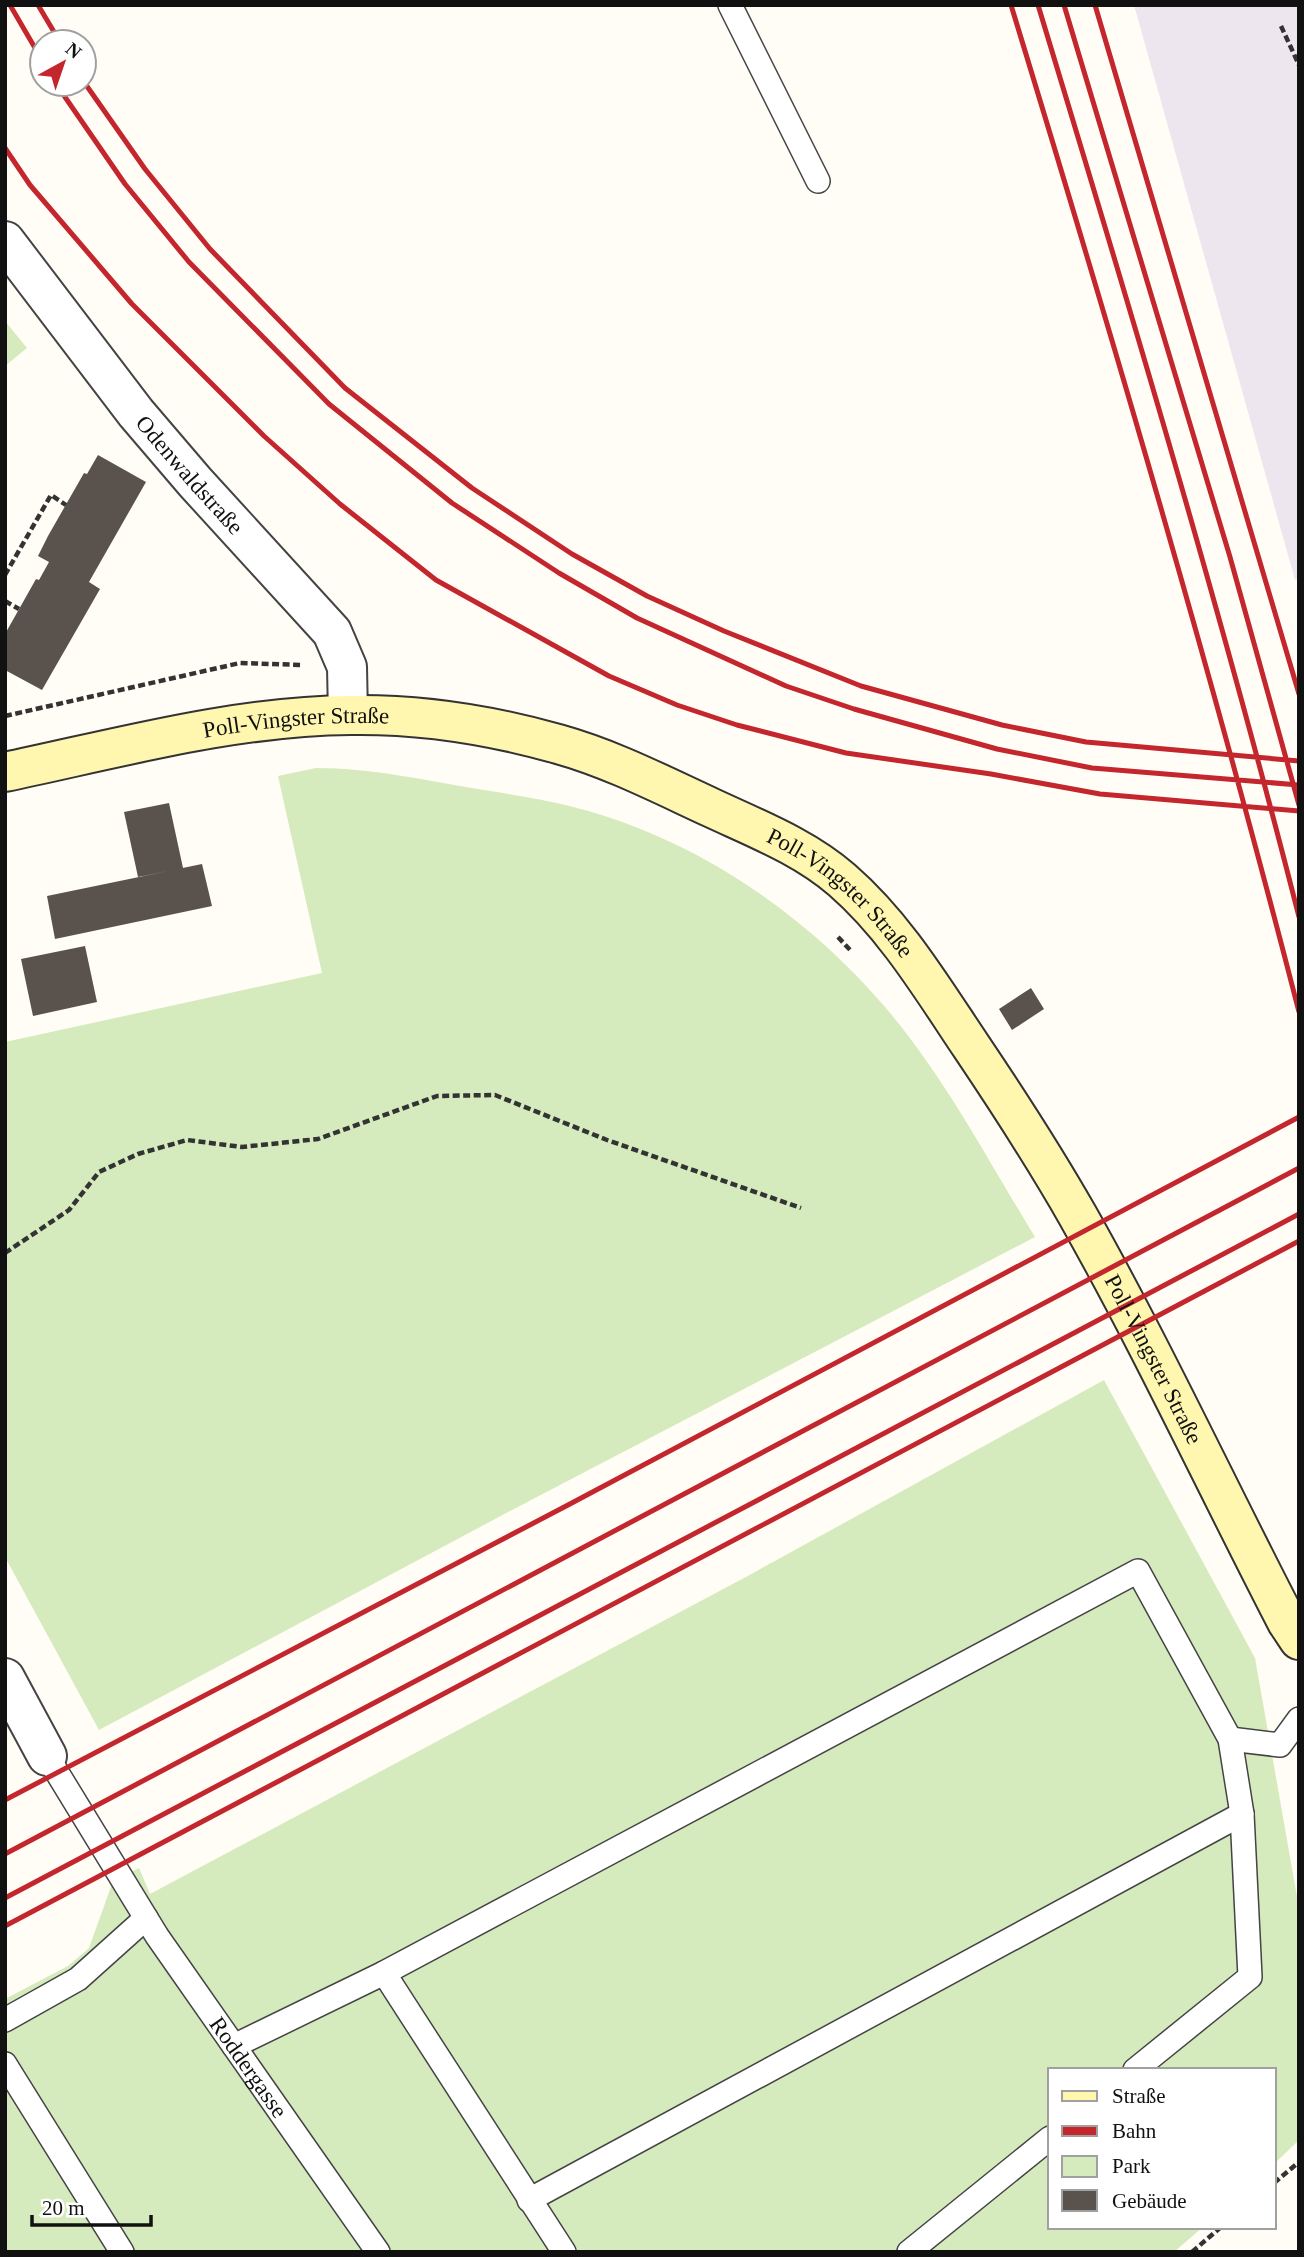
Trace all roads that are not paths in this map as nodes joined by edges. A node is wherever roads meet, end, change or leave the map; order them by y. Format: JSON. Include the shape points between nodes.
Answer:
{"nodes":[{"id":1,"x":730,"y":5,"type":"edge"},
{"id":2,"x":818,"y":181,"type":"dead end"},
{"id":3,"x":5,"y":242,"type":"edge"},
{"id":4,"x":348,"y":715,"type":"junction"},
{"id":5,"x":5,"y":772,"type":"edge"},
{"id":6,"x":1299,"y":1640,"type":"edge"},
{"id":7,"x":5,"y":1678,"type":"edge"},
{"id":8,"x":1299,"y":1719,"type":"edge"},
{"id":9,"x":1230,"y":1739,"type":"junction"},
{"id":10,"x":47,"y":1756,"type":"joint"},
{"id":11,"x":1242,"y":1814,"type":"junction"},
{"id":12,"x":146,"y":1918,"type":"junction"},
{"id":13,"x":384,"y":1973,"type":"junction"},
{"id":14,"x":5,"y":2020,"type":"edge"},
{"id":15,"x":234,"y":2046,"type":"junction"},
{"id":16,"x":5,"y":2064,"type":"edge"},
{"id":17,"x":1137,"y":2068,"type":"edge"},
{"id":18,"x":1048,"y":2140,"type":"edge"},
{"id":19,"x":530,"y":2200,"type":"junction"},
{"id":20,"x":122,"y":2252,"type":"edge"},
{"id":21,"x":378,"y":2252,"type":"edge"},
{"id":22,"x":564,"y":2252,"type":"edge"},
{"id":23,"x":909,"y":2252,"type":"edge"}],
"edges":[{"from":1,"to":2,"type":"lane"},
{"from":3,"to":4,"type":"street","name":"Odenwaldstraße","via":[[136,413],[332,632],[347,667]]},
{"from":4,"to":5,"type":"street","name":"Poll-Vingster Straße","via":[[240,723]]},
{"from":4,"to":6,"type":"street","name":"Poll-Vingster Straße","via":[[470,723],[561,745],[635,772],[791,845],[863,899],[929,983],[1077,1216]]},
{"from":7,"to":10,"type":"street"},
{"from":8,"to":9,"type":"lane","via":[[1280,1745]]},
{"from":9,"to":11,"type":"lane"},
{"from":9,"to":13,"type":"lane","via":[[1138,1571]]},
{"from":10,"to":12,"type":"lane","name":"Roddergasse"},
{"from":11,"to":17,"type":"lane","via":[[1250,1977]]},
{"from":11,"to":19,"type":"lane"},
{"from":12,"to":14,"type":"lane","via":[[78,1979]]},
{"from":12,"to":15,"type":"lane","name":"Roddergasse"},
{"from":13,"to":15,"type":"lane"},
{"from":13,"to":19,"type":"lane"},
{"from":15,"to":21,"type":"lane","name":"Roddergasse"},
{"from":16,"to":20,"type":"lane"},
{"from":18,"to":23,"type":"lane"},
{"from":19,"to":22,"type":"lane"}]}
